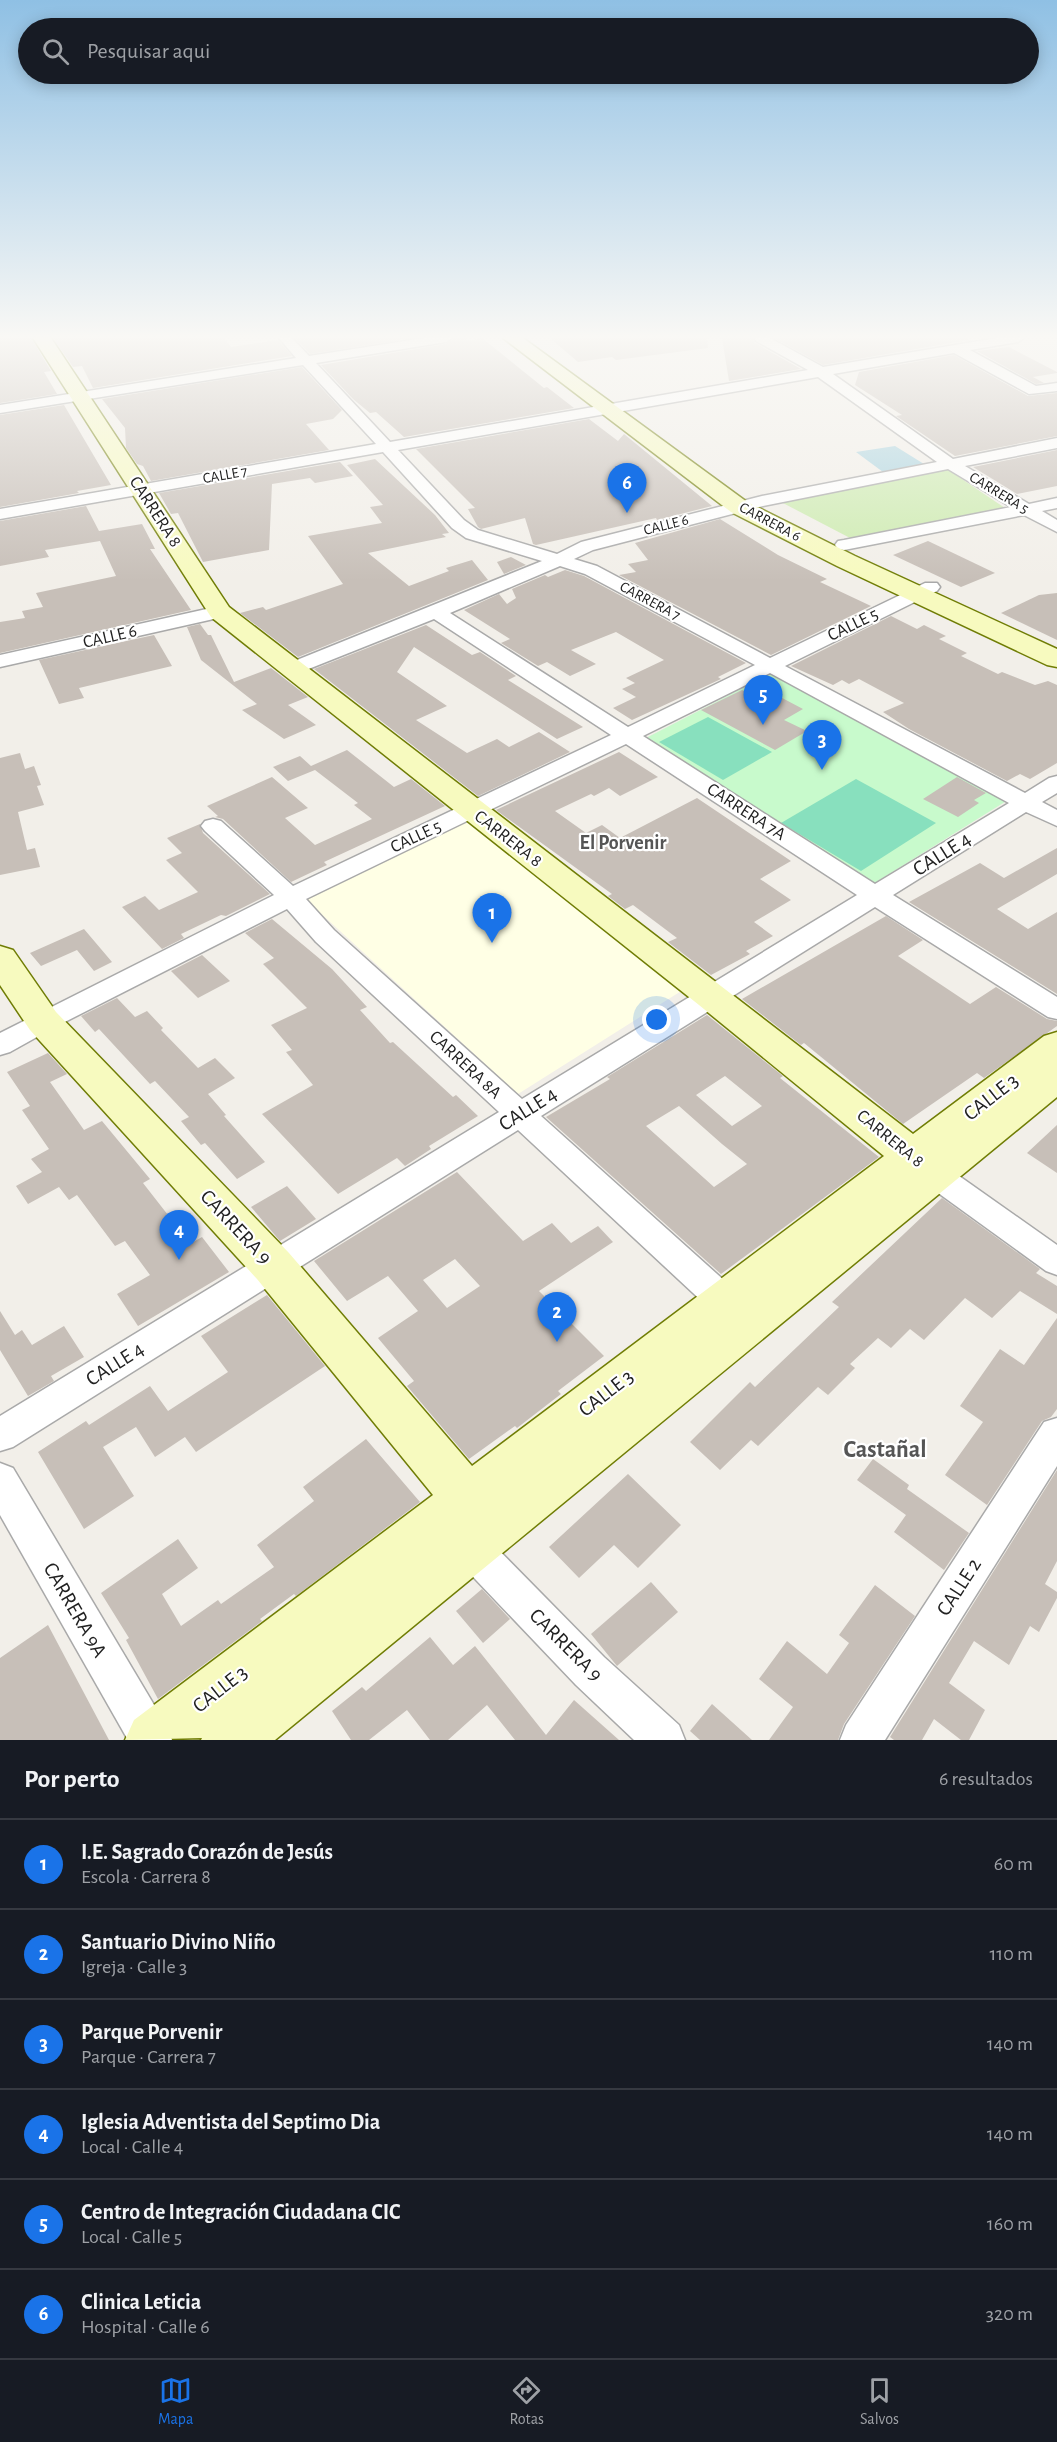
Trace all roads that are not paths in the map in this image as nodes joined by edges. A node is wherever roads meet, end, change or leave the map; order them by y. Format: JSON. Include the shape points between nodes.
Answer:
{"nodes":[{"id":1,"x":96,"y":419,"type":"edge"},
{"id":2,"x":362,"y":419,"type":"edge"},
{"id":3,"x":546,"y":419,"type":"edge"},
{"id":4,"x":633,"y":419,"type":"edge"},
{"id":5,"x":887,"y":419,"type":"edge"},
{"id":6,"x":1057,"y":443,"type":"edge"},
{"id":7,"x":387,"y":447,"type":"junction"},
{"id":8,"x":950,"y":464,"type":"junction"},
{"id":9,"x":141,"y":489,"type":"junction"},
{"id":10,"x":1057,"y":503,"type":"edge"},
{"id":11,"x":750,"y":504,"type":"junction"},
{"id":12,"x":1026,"y":509,"type":"junction"},
{"id":13,"x":0,"y":514,"type":"edge"},
{"id":14,"x":1057,"y":527,"type":"edge"},
{"id":15,"x":844,"y":545,"type":"junction"},
{"id":16,"x":557,"y":561,"type":"junction"},
{"id":17,"x":924,"y":590,"type":"junction"},
{"id":18,"x":220,"y":612,"type":"junction"},
{"id":19,"x":436,"y":612,"type":"junction"},
{"id":20,"x":1057,"y":645,"type":"edge"},
{"id":21,"x":1057,"y":659,"type":"edge"},
{"id":22,"x":0,"y":661,"type":"edge"},
{"id":23,"x":770,"y":665,"type":"junction"},
{"id":24,"x":294,"y":668,"type":"junction"},
{"id":25,"x":627,"y":736,"type":"junction"},
{"id":26,"x":1057,"y":783,"type":"edge"},
{"id":27,"x":1026,"y":802,"type":"junction"},
{"id":28,"x":472,"y":811,"type":"junction"},
{"id":29,"x":1057,"y":819,"type":"edge"},
{"id":30,"x":213,"y":826,"type":"dead end"},
{"id":31,"x":875,"y":895,"type":"junction"},
{"id":32,"x":290,"y":897,"type":"junction"},
{"id":33,"x":0,"y":958,"type":"edge"},
{"id":34,"x":712,"y":996,"type":"junction"},
{"id":35,"x":1057,"y":1010,"type":"edge"},
{"id":36,"x":43,"y":1021,"type":"junction"},
{"id":37,"x":0,"y":1045,"type":"edge"},
{"id":38,"x":1057,"y":1046,"type":"edge"},
{"id":39,"x":1057,"y":1076,"type":"edge"},
{"id":40,"x":519,"y":1115,"type":"junction"},
{"id":41,"x":923,"y":1166,"type":"junction"},
{"id":42,"x":1057,"y":1262,"type":"edge"},
{"id":43,"x":273,"y":1266,"type":"junction"},
{"id":44,"x":737,"y":1312,"type":"junction"},
{"id":45,"x":1057,"y":1434,"type":"edge"},
{"id":46,"x":0,"y":1435,"type":"edge"},
{"id":47,"x":0,"y":1480,"type":"edge"},
{"id":48,"x":468,"y":1499,"type":"junction"},
{"id":49,"x":470,"y":1547,"type":"junction"},
{"id":50,"x":153,"y":1740,"type":"edge"},
{"id":51,"x":230,"y":1740,"type":"edge"},
{"id":52,"x":664,"y":1740,"type":"edge"},
{"id":53,"x":861,"y":1740,"type":"edge"}],
"edges":[{"from":1,"to":9,"type":"street","name":"CARRERA 8"},
{"from":2,"to":7,"type":"street","name":"CARRERA 7"},
{"from":3,"to":7,"type":"street","name":"CALLE 7"},
{"from":4,"to":11,"type":"street","name":"CARRERA 6"},
{"from":5,"to":8,"type":"street","name":"CARRERA 5"},
{"from":6,"to":8,"type":"street","name":"CALLE 6"},
{"from":7,"to":9,"type":"street","name":"CALLE 7"},
{"from":7,"to":16,"type":"street","name":"CARRERA 7","via":[[458,524],[472,534]]},
{"from":8,"to":11,"type":"street","name":"CALLE 6"},
{"from":8,"to":12,"type":"street","name":"CARRERA 5"},
{"from":9,"to":13,"type":"street","name":"CALLE 7"},
{"from":9,"to":18,"type":"street","name":"CARRERA 8"},
{"from":10,"to":12,"type":"street"},
{"from":11,"to":15,"type":"street","name":"CARRERA 6"},
{"from":11,"to":16,"type":"street","name":"CALLE 6","via":[[587,546]]},
{"from":11,"to":17,"type":"street","name":"CARRERA 6","via":[[846,561]]},
{"from":12,"to":14,"type":"street","name":"CARRERA 5"},
{"from":12,"to":15,"type":"street"},
{"from":15,"to":17,"type":"street","name":"CARRERA 6"},
{"from":16,"to":19,"type":"street","name":"CALLE 6"},
{"from":16,"to":23,"type":"street","name":"CARRERA 7","via":[[591,570]]},
{"from":17,"to":20,"type":"street","name":"CARRERA 6"},
{"from":17,"to":21,"type":"street","name":"CARRERA 6"},
{"from":17,"to":23,"type":"street","name":"CALLE 5"},
{"from":18,"to":22,"type":"street","name":"CALLE 6"},
{"from":18,"to":24,"type":"street","name":"CARRERA 8"},
{"from":19,"to":24,"type":"street","name":"CALLE 6"},
{"from":19,"to":25,"type":"street","name":"CARRERA 7A"},
{"from":23,"to":25,"type":"street","name":"CALLE 5"},
{"from":23,"to":27,"type":"street","name":"CARRERA 7"},
{"from":24,"to":28,"type":"street","name":"CARRERA 8"},
{"from":25,"to":28,"type":"street","name":"CALLE 5"},
{"from":25,"to":31,"type":"street","name":"CARRERA 7A"},
{"from":26,"to":27,"type":"street","name":"CALLE 4"},
{"from":27,"to":29,"type":"street","name":"CARRERA 7"},
{"from":27,"to":31,"type":"street","name":"CALLE 4"},
{"from":28,"to":32,"type":"street","name":"CALLE 5"},
{"from":28,"to":34,"type":"street","name":"CARRERA 8"},
{"from":30,"to":32,"type":"street","name":"CARRERA 8A"},
{"from":31,"to":34,"type":"street","name":"CALLE 4"},
{"from":31,"to":35,"type":"street","name":"CARRERA 7A"},
{"from":32,"to":36,"type":"street","name":"CALLE 5"},
{"from":32,"to":40,"type":"street","name":"CARRERA 8A","via":[[325,936]]},
{"from":33,"to":36,"type":"street","name":"CARRERA 9"},
{"from":34,"to":40,"type":"street","name":"CALLE 4"},
{"from":34,"to":41,"type":"street","name":"CARRERA 8"},
{"from":36,"to":37,"type":"street","name":"CALLE 5"},
{"from":36,"to":43,"type":"street","name":"CARRERA 9"},
{"from":38,"to":41,"type":"street","name":"CALLE 3"},
{"from":39,"to":41,"type":"street","name":"CALLE 3"},
{"from":40,"to":43,"type":"street","name":"CALLE 4"},
{"from":40,"to":44,"type":"street","name":"CARRERA 8A"},
{"from":41,"to":42,"type":"street","name":"CARRERA 8"},
{"from":41,"to":44,"type":"street","name":"CALLE 3"},
{"from":43,"to":46,"type":"street","name":"CALLE 4"},
{"from":43,"to":48,"type":"street","name":"CARRERA 9"},
{"from":44,"to":48,"type":"street","name":"CALLE 3"},
{"from":44,"to":49,"type":"street","name":"CALLE 3"},
{"from":45,"to":53,"type":"street","name":"CALLE 2"},
{"from":47,"to":50,"type":"street","name":"CARRERA 9A"},
{"from":48,"to":50,"type":"street","name":"CALLE 3"},
{"from":49,"to":51,"type":"street","name":"CALLE 3"},
{"from":49,"to":52,"type":"street","name":"CARRERA 9","via":[[590,1671]]}]}
